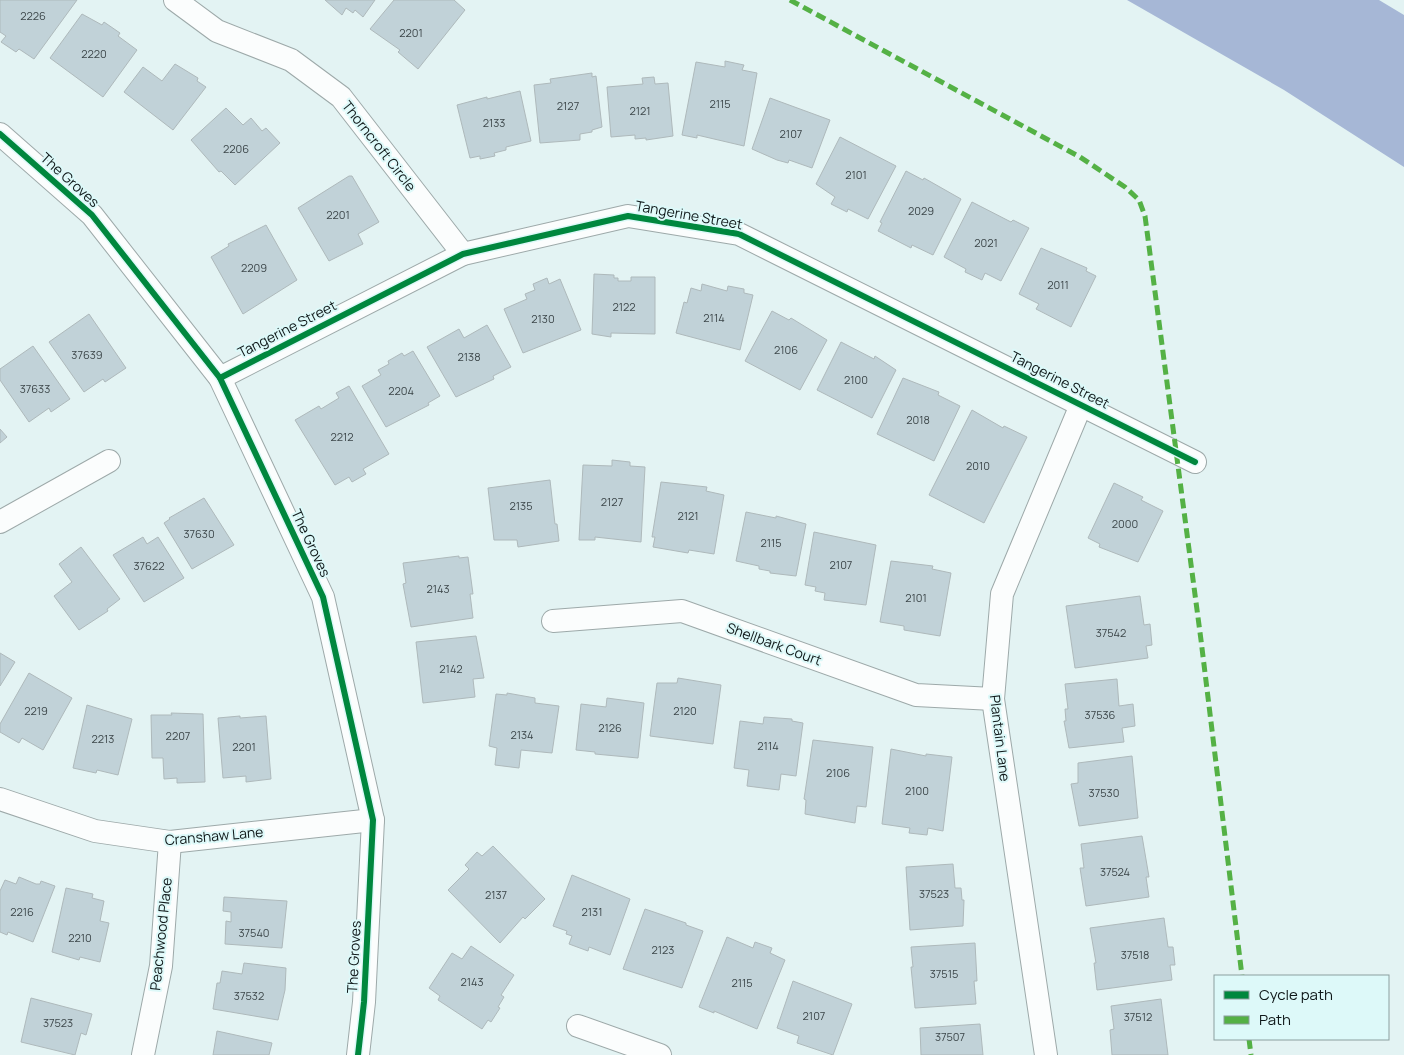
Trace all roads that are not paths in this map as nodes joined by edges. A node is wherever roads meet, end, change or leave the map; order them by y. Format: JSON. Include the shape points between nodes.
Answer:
{"nodes":[{"id":1,"x":175,"y":0,"type":"edge"},
{"id":2,"x":0,"y":134,"type":"edge"},
{"id":3,"x":463,"y":254,"type":"junction"},
{"id":4,"x":220,"y":378,"type":"junction"},
{"id":5,"x":1082,"y":405,"type":"junction"},
{"id":6,"x":109,"y":462,"type":"dead end"},
{"id":7,"x":1194,"y":462,"type":"dead end"},
{"id":8,"x":0,"y":522,"type":"edge"},
{"id":9,"x":553,"y":621,"type":"dead end"},
{"id":10,"x":993,"y":699,"type":"junction"},
{"id":11,"x":0,"y":799,"type":"edge"},
{"id":12,"x":373,"y":820,"type":"junction"},
{"id":13,"x":170,"y":842,"type":"junction"},
{"id":14,"x":578,"y":1026,"type":"dead end"},
{"id":15,"x":143,"y":1055,"type":"edge"},
{"id":16,"x":358,"y":1055,"type":"edge"},
{"id":17,"x":660,"y":1055,"type":"edge"},
{"id":18,"x":1046,"y":1055,"type":"edge"}],
"edges":[{"from":1,"to":3,"type":"street","name":"Thorncroft Circle","via":[[217,31],[291,60],[341,97]]},
{"from":2,"to":4,"type":"street","name":"The Groves","via":[[92,215]]},
{"from":3,"to":4,"type":"street","name":"Tangerine Street"},
{"from":3,"to":5,"type":"street","name":"Tangerine Street","via":[[628,216],[739,234]]},
{"from":4,"to":12,"type":"street","name":"The Groves","via":[[323,597]]},
{"from":5,"to":7,"type":"street","name":"Tangerine Street"},
{"from":5,"to":10,"type":"street","name":"Plantain Lane","via":[[1002,594]]},
{"from":6,"to":8,"type":"street"},
{"from":9,"to":10,"type":"street","name":"Shellbark Court","via":[[682,611],[916,695]]},
{"from":10,"to":18,"type":"street","name":"Plantain Lane"},
{"from":11,"to":13,"type":"street","name":"Cranshaw Lane","via":[[95,831]]},
{"from":12,"to":13,"type":"street","name":"Cranshaw Lane"},
{"from":12,"to":16,"type":"street","name":"The Groves","via":[[364,1002]]},
{"from":13,"to":15,"type":"street","name":"Peachwood Place","via":[[160,966]]},
{"from":14,"to":17,"type":"street"}]}
